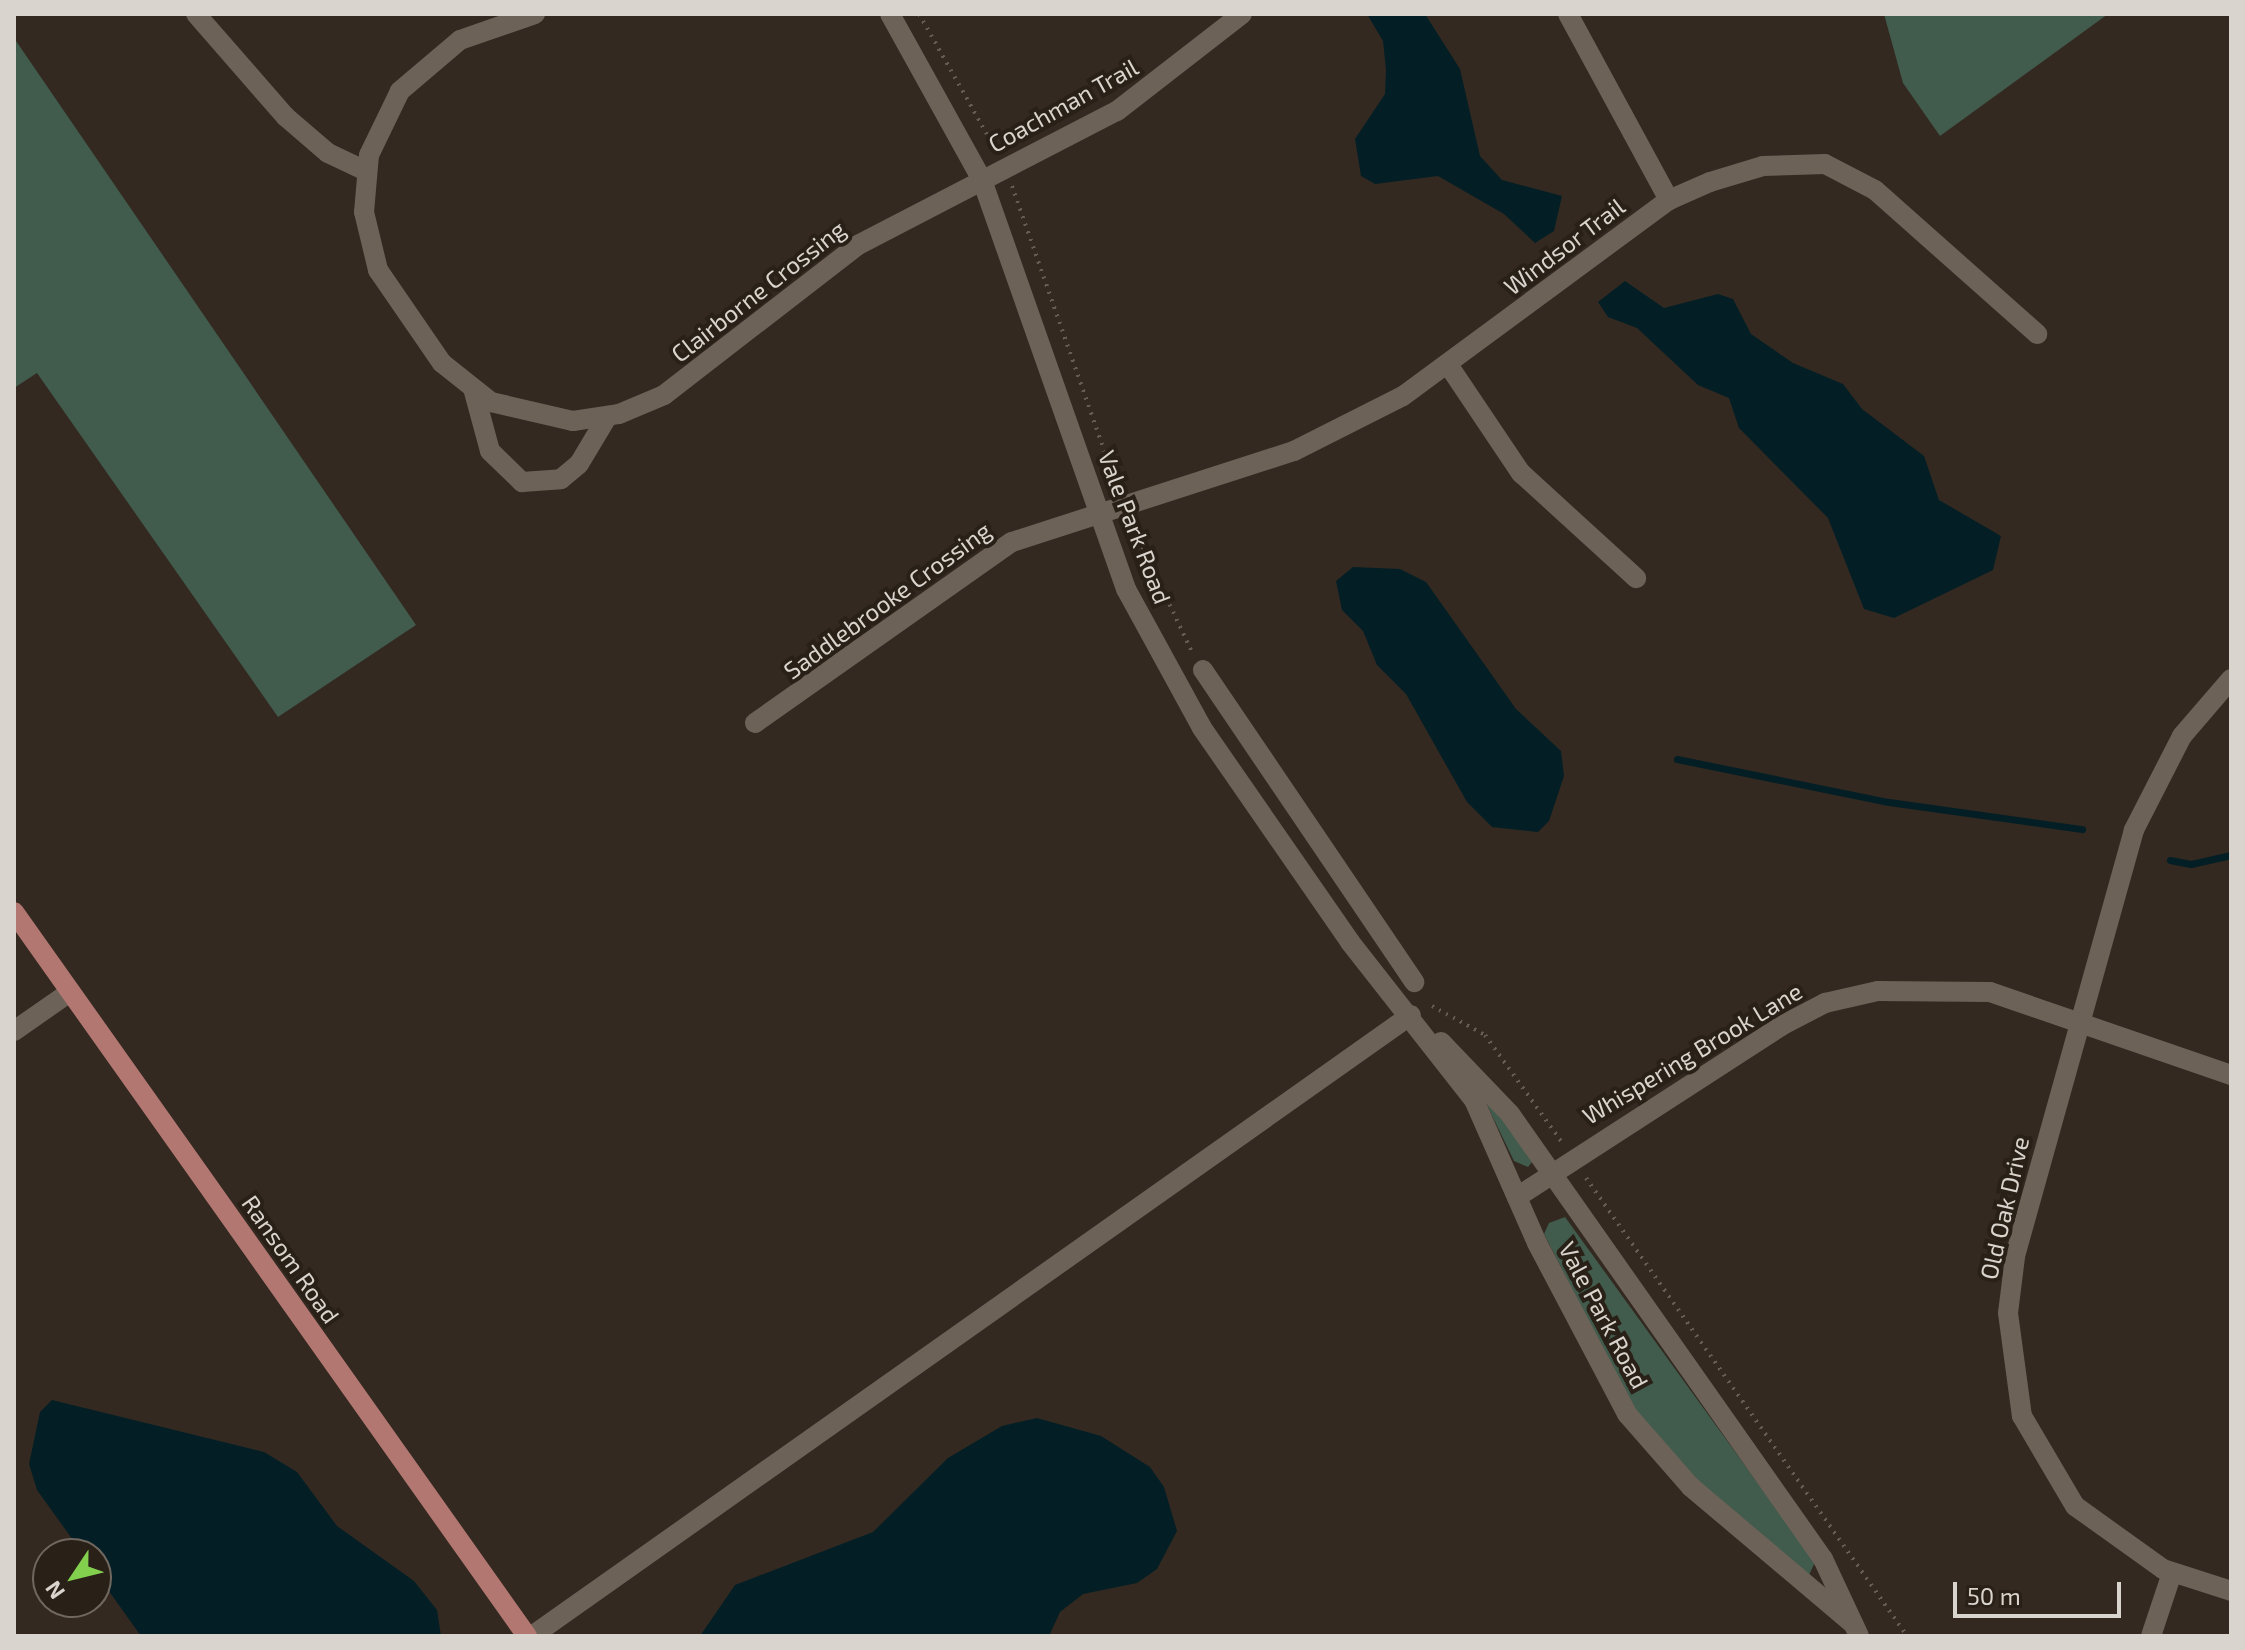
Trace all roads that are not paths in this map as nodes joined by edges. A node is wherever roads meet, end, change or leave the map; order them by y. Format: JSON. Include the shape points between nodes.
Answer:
{"nodes":[{"id":1,"x":196,"y":14,"type":"edge"},
{"id":2,"x":535,"y":14,"type":"edge"},
{"id":3,"x":890,"y":14,"type":"edge"},
{"id":4,"x":1242,"y":14,"type":"edge"},
{"id":5,"x":1568,"y":14,"type":"edge"},
{"id":6,"x":366,"y":171,"type":"junction"},
{"id":7,"x":982,"y":180,"type":"junction"},
{"id":8,"x":1669,"y":200,"type":"junction"},
{"id":9,"x":2037,"y":334,"type":"dead end"},
{"id":10,"x":1449,"y":366,"type":"junction"},
{"id":11,"x":474,"y":392,"type":"junction"},
{"id":12,"x":607,"y":417,"type":"junction"},
{"id":13,"x":1098,"y":511,"type":"junction"},
{"id":14,"x":1636,"y":578,"type":"dead end"},
{"id":15,"x":1203,"y":670,"type":"road end"},
{"id":16,"x":2231,"y":679,"type":"edge"},
{"id":17,"x":755,"y":723,"type":"dead end"},
{"id":18,"x":1307,"y":830,"type":"junction"},
{"id":19,"x":1285,"y":847,"type":"junction"},
{"id":20,"x":14,"y":912,"type":"edge"},
{"id":21,"x":1414,"y":982,"type":"dead end"},
{"id":22,"x":70,"y":992,"type":"junction"},
{"id":23,"x":1411,"y":1015,"type":"junction"},
{"id":24,"x":2080,"y":1018,"type":"junction"},
{"id":25,"x":14,"y":1031,"type":"edge"},
{"id":26,"x":2231,"y":1075,"type":"edge"},
{"id":27,"x":1551,"y":1173,"type":"junction"},
{"id":28,"x":1517,"y":1197,"type":"junction"},
{"id":29,"x":2172,"y":1573,"type":"junction"},
{"id":30,"x":2231,"y":1591,"type":"edge"},
{"id":31,"x":1855,"y":1629,"type":"edge"},
{"id":32,"x":530,"y":1636,"type":"edge"},
{"id":33,"x":2151,"y":1636,"type":"edge"}],
"edges":[{"from":1,"to":6,"type":"street","via":[[286,117],[328,153]]},
{"from":2,"to":6,"type":"street","via":[[475,32],[428,62],[391,104]]},
{"from":3,"to":7,"type":"street","name":"Vale Park Road"},
{"from":4,"to":7,"type":"street","name":"Coachman Trail","via":[[1117,111]]},
{"from":5,"to":8,"type":"street"},
{"from":6,"to":11,"type":"street","name":"Clairborne Crossing","via":[[366,231],[378,270],[426,344]]},
{"from":7,"to":12,"type":"street","name":"Clairborne Crossing","via":[[839,258],[664,395]]},
{"from":7,"to":13,"type":"street","name":"Vale Park Road"},
{"from":8,"to":9,"type":"street","name":"Windsor Trail","via":[[1763,166],[1825,164],[1875,190]]},
{"from":8,"to":10,"type":"street","name":"Windsor Trail"},
{"from":10,"to":13,"type":"street","name":"Windsor Trail","via":[[1294,451]]},
{"from":10,"to":14,"type":"street","via":[[1521,473]]},
{"from":11,"to":12,"type":"street","name":"Clairborne Crossing","via":[[552,420]]},
{"from":11,"to":12,"type":"street","name":"Clairborne Crossing","via":[[490,451],[522,482],[561,479],[579,464]]},
{"from":13,"to":17,"type":"street","name":"Saddlebrooke Crossing","via":[[1035,531],[984,560]]},
{"from":13,"to":19,"type":"street","name":"Vale Park Road","via":[[1126,589],[1175,681]]},
{"from":15,"to":18,"type":"street"},
{"from":16,"to":24,"type":"street","name":"Old Oak Drive","via":[[2154,783],[2112,895]]},
{"from":18,"to":19,"type":"street"},
{"from":18,"to":21,"type":"street"},
{"from":19,"to":23,"type":"street","name":"Vale Park Road"},
{"from":20,"to":22,"type":"main road","name":"Ransom Road"},
{"from":22,"to":25,"type":"street"},
{"from":22,"to":32,"type":"main road","name":"Ransom Road"},
{"from":23,"to":27,"type":"street","name":"Vale Park Road","via":[[1484,1082]]},
{"from":23,"to":28,"type":"street","name":"Vale Park Road","via":[[1490,1127]]},
{"from":23,"to":32,"type":"street"},
{"from":24,"to":26,"type":"street","name":"Whispering Brook Lane"},
{"from":24,"to":27,"type":"street","name":"Whispering Brook Lane","via":[[1990,992],[1928,987],[1825,1003],[1682,1084]]},
{"from":24,"to":29,"type":"street","name":"Old Oak Drive","via":[[2015,1257],[2010,1365],[2022,1416],[2075,1506],[2116,1541]]},
{"from":27,"to":28,"type":"street","name":"Whispering Brook Lane"},
{"from":27,"to":31,"type":"street","name":"Vale Park Road","via":[[1823,1559]]},
{"from":28,"to":31,"type":"street","name":"Vale Park Road","via":[[1605,1381],[1642,1434],[1706,1501]]},
{"from":29,"to":30,"type":"street","name":"Old Oak Drive"},
{"from":29,"to":33,"type":"street"}]}
